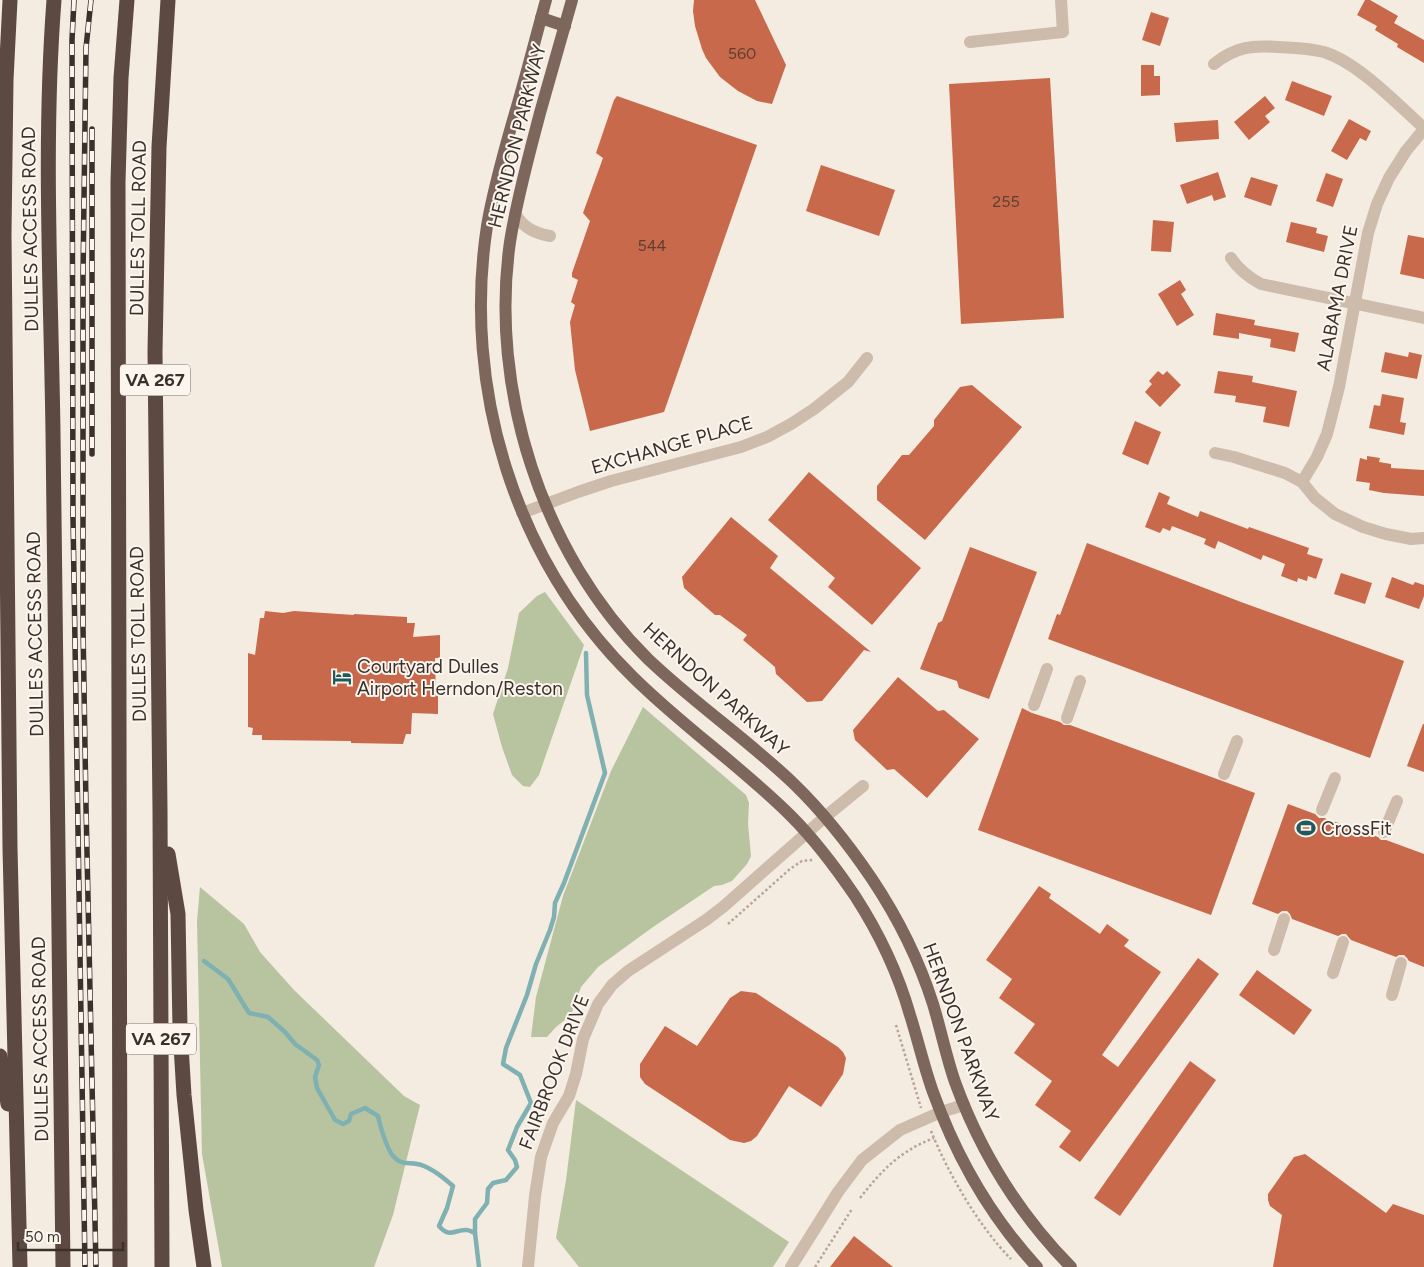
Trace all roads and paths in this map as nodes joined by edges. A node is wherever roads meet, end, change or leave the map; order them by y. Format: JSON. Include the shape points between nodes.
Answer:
{"nodes":[{"id":1,"x":10,"y":0,"type":"edge"},
{"id":2,"x":54,"y":0,"type":"edge"},
{"id":3,"x":127,"y":0,"type":"edge"},
{"id":4,"x":168,"y":0,"type":"edge"},
{"id":5,"x":546,"y":0,"type":"edge"},
{"id":6,"x":572,"y":0,"type":"edge"},
{"id":7,"x":1061,"y":0,"type":"edge"},
{"id":8,"x":541,"y":18,"type":"junction"},
{"id":9,"x":565,"y":26,"type":"junction"},
{"id":10,"x":970,"y":42,"type":"dead end"},
{"id":11,"x":1214,"y":64,"type":"dead end"},
{"id":12,"x":1424,"y":128,"type":"edge"},
{"id":13,"x":515,"y":214,"type":"junction"},
{"id":14,"x":550,"y":236,"type":"dead end"},
{"id":15,"x":1231,"y":258,"type":"dead end"},
{"id":16,"x":1354,"y":303,"type":"junction"},
{"id":17,"x":1424,"y":318,"type":"edge"},
{"id":18,"x":867,"y":358,"type":"dead end"},
{"id":19,"x":1215,"y":453,"type":"dead end"},
{"id":20,"x":1302,"y":482,"type":"junction"},
{"id":21,"x":545,"y":504,"type":"junction"},
{"id":22,"x":522,"y":513,"type":"junction"},
{"id":23,"x":1424,"y":538,"type":"edge"},
{"id":24,"x":1047,"y":668,"type":"dead end"},
{"id":25,"x":1080,"y":681,"type":"dead end"},
{"id":26,"x":1034,"y":704,"type":"dead end"},
{"id":27,"x":1067,"y":718,"type":"dead end"},
{"id":28,"x":1237,"y":741,"type":"dead end"},
{"id":29,"x":1224,"y":774,"type":"dead end"},
{"id":30,"x":1335,"y":778,"type":"dead end"},
{"id":31,"x":863,"y":786,"type":"dead end"},
{"id":32,"x":1397,"y":801,"type":"dead end"},
{"id":33,"x":160,"y":810,"type":"junction"},
{"id":34,"x":1322,"y":810,"type":"dead end"},
{"id":35,"x":825,"y":817,"type":"junction"},
{"id":36,"x":1384,"y":832,"type":"dead end"},
{"id":37,"x":807,"y":833,"type":"junction"},
{"id":38,"x":814,"y":860,"type":"dead end"},
{"id":39,"x":1284,"y":919,"type":"dead end"},
{"id":40,"x":728,"y":924,"type":"dead end"},
{"id":41,"x":1343,"y":942,"type":"dead end"},
{"id":42,"x":1274,"y":950,"type":"dead end"},
{"id":43,"x":1401,"y":963,"type":"dead end"},
{"id":44,"x":1333,"y":973,"type":"dead end"},
{"id":45,"x":1392,"y":995,"type":"dead end"},
{"id":46,"x":896,"y":1025,"type":"dead end"},
{"id":47,"x":0,"y":1056,"type":"edge"},
{"id":48,"x":919,"y":1104,"type":"dead end"},
{"id":49,"x":964,"y":1105,"type":"junction"},
{"id":50,"x":940,"y":1112,"type":"junction"},
{"id":51,"x":938,"y":1148,"type":"dead end"},
{"id":52,"x":18,"y":1157,"type":"junction"},
{"id":53,"x":860,"y":1198,"type":"dead end"},
{"id":54,"x":852,"y":1209,"type":"dead end"},
{"id":55,"x":20,"y":1267,"type":"edge"},
{"id":56,"x":63,"y":1267,"type":"edge"},
{"id":57,"x":120,"y":1267,"type":"edge"},
{"id":58,"x":162,"y":1267,"type":"edge"},
{"id":59,"x":204,"y":1267,"type":"edge"},
{"id":60,"x":528,"y":1267,"type":"edge"},
{"id":61,"x":790,"y":1267,"type":"edge"},
{"id":62,"x":815,"y":1267,"type":"edge"},
{"id":63,"x":1037,"y":1267,"type":"edge"},
{"id":64,"x":1071,"y":1267,"type":"edge"}],
"edges":[{"from":1,"to":52,"type":"highway","via":[[4,234],[11,878]]},
{"from":2,"to":56,"type":"highway","name":"DULLES ACCESS ROAD","via":[[48,89],[48,192]]},
{"from":3,"to":57,"type":"highway","via":[[118,200]]},
{"from":4,"to":33,"type":"highway","name":"DULLES TOLL ROAD","number":"VA 267","via":[[159,147],[155,300]]},
{"from":5,"to":8,"type":"main road","name":"HERNDON PARKWAY"},
{"from":6,"to":9,"type":"main road","name":"HERNDON PARKWAY"},
{"from":7,"to":10,"type":"street","via":[[1063,32]]},
{"from":8,"to":9,"type":"main road"},
{"from":8,"to":22,"type":"main road","name":"HERNDON PARKWAY","via":[[495,186],[482,275],[482,332],[490,404]]},
{"from":9,"to":13,"type":"main road","name":"HERNDON PARKWAY"},
{"from":11,"to":12,"type":"street","via":[[1231,52],[1251,47],[1307,48],[1324,52],[1355,68]]},
{"from":12,"to":16,"type":"street","name":"ALABAMA DRIVE","via":[[1406,151],[1377,204]]},
{"from":13,"to":14,"type":"street","via":[[528,229]]},
{"from":13,"to":21,"type":"main road","name":"HERNDON PARKWAY","via":[[506,288],[508,357],[518,419]]},
{"from":15,"to":16,"type":"street","via":[[1237,268],[1261,284]]},
{"from":16,"to":17,"type":"street"},
{"from":16,"to":20,"type":"street","name":"ALABAMA DRIVE","via":[[1327,434]]},
{"from":18,"to":21,"type":"street","name":"EXCHANGE PLACE","via":[[848,382],[814,409],[767,437],[741,447],[611,481]]},
{"from":19,"to":20,"type":"street","via":[[1276,470]]},
{"from":20,"to":23,"type":"street","via":[[1334,514],[1386,534]]},
{"from":21,"to":22,"type":"street","name":"EXCHANGE PLACE"},
{"from":21,"to":35,"type":"main road","name":"HERNDON PARKWAY","via":[[584,578],[629,638],[688,695],[792,782]]},
{"from":22,"to":37,"type":"main road","name":"HERNDON PARKWAY","via":[[562,589],[624,669]]},
{"from":24,"to":26,"type":"street"},
{"from":25,"to":27,"type":"street"},
{"from":28,"to":29,"type":"street"},
{"from":30,"to":34,"type":"street"},
{"from":31,"to":35,"type":"street","name":"FAIRBROOK DRIVE"},
{"from":32,"to":36,"type":"street"},
{"from":33,"to":58,"type":"highway","name":"DULLES TOLL ROAD","number":"VA 267"},
{"from":33,"to":59,"type":"highway","via":[[178,914],[184,1095]]},
{"from":35,"to":37,"type":"street","name":"FAIRBROOK DRIVE"},
{"from":35,"to":49,"type":"main road","name":"HERNDON PARKWAY","via":[[872,879],[908,942],[932,1000]]},
{"from":37,"to":50,"type":"main road","name":"HERNDON PARKWAY","via":[[847,885],[883,944],[904,996]]},
{"from":37,"to":60,"type":"street","name":"FAIRBROOK DRIVE","via":[[723,907],[628,971],[603,996],[583,1040],[569,1096],[553,1123],[541,1157]]},
{"from":38,"to":40,"type":"path","via":[[802,861],[790,869]]},
{"from":39,"to":42,"type":"street"},
{"from":41,"to":44,"type":"street"},
{"from":43,"to":45,"type":"street"},
{"from":46,"to":48,"type":"path"},
{"from":47,"to":52,"type":"highway"},
{"from":49,"to":50,"type":"street"},
{"from":49,"to":64,"type":"main road","name":"HERNDON PARKWAY","via":[[1010,1192]]},
{"from":50,"to":61,"type":"street","via":[[900,1130],[862,1160]]},
{"from":50,"to":63,"type":"main road","name":"HERNDON PARKWAY","via":[[985,1199]]},
{"from":51,"to":53,"type":"path","via":[[934,1138],[911,1148],[875,1179]]},
{"from":52,"to":55,"type":"highway"},
{"from":54,"to":62,"type":"path"}]}
